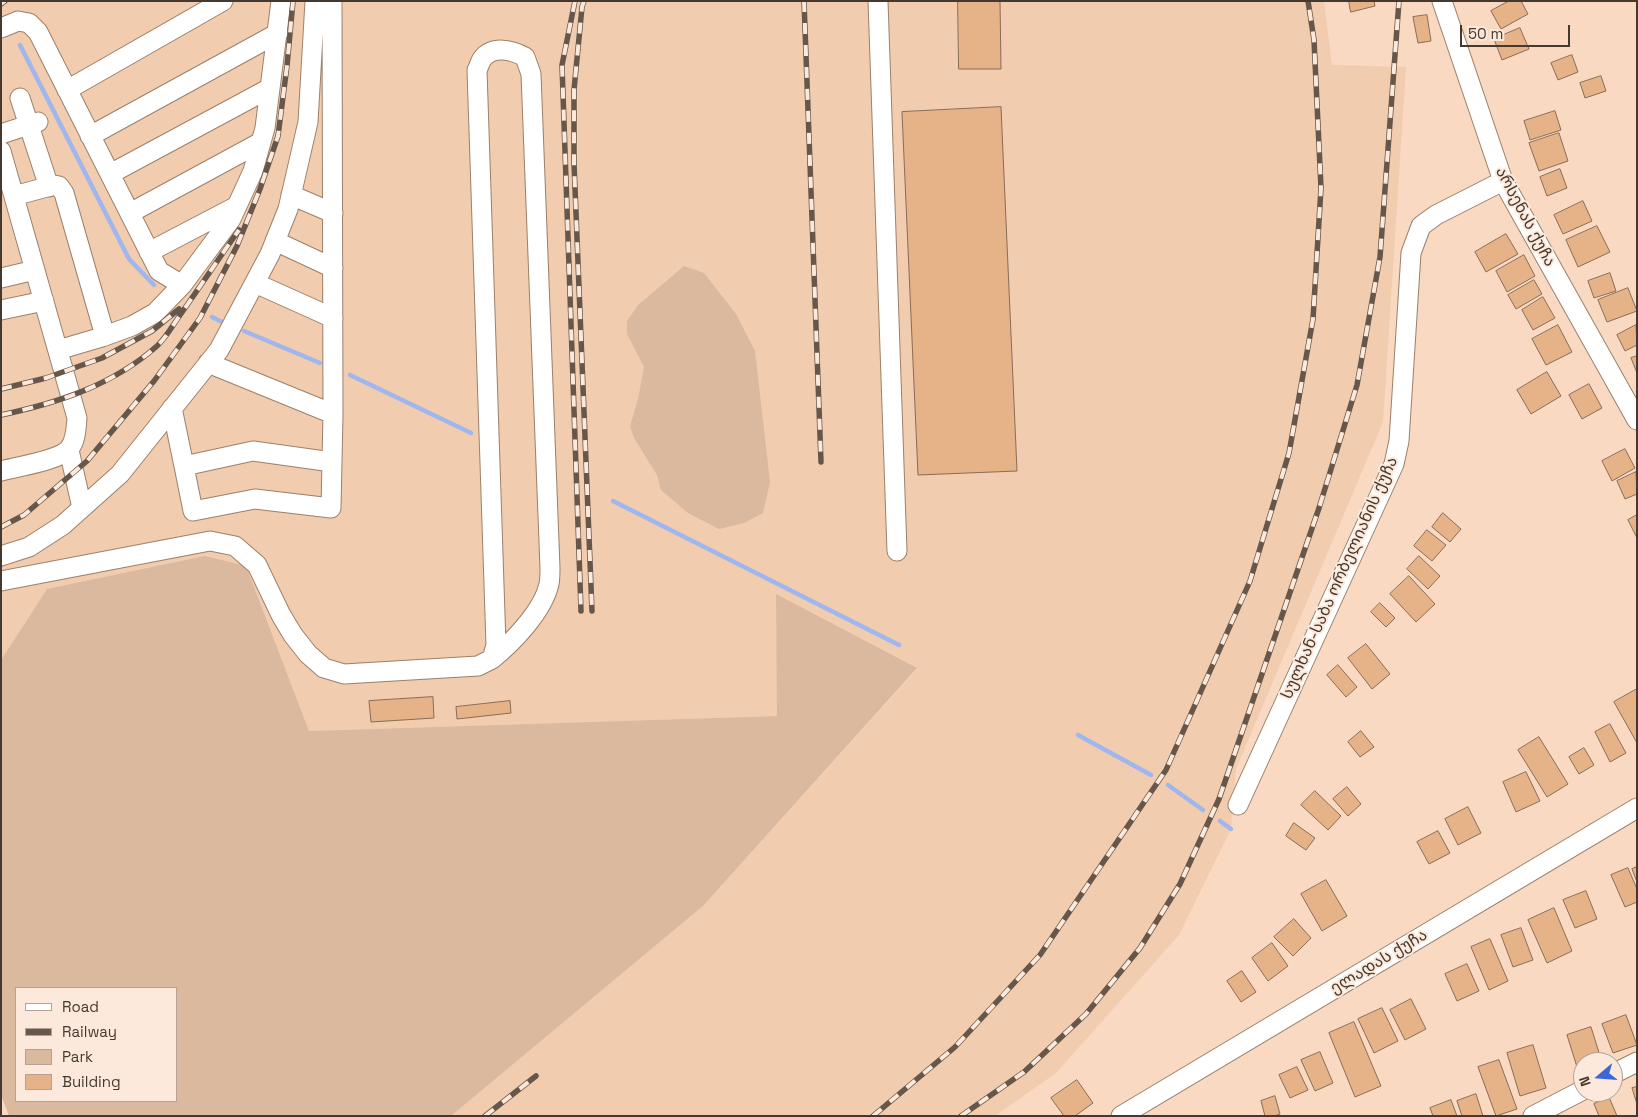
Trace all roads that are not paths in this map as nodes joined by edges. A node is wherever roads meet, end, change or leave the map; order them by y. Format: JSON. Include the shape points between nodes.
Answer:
{"nodes":[{"id":1,"x":223,"y":1,"type":"edge"},
{"id":2,"x":281,"y":1,"type":"edge"},
{"id":3,"x":316,"y":1,"type":"edge"},
{"id":4,"x":332,"y":1,"type":"edge"},
{"id":5,"x":878,"y":1,"type":"edge"},
{"id":6,"x":1442,"y":1,"type":"edge"},
{"id":7,"x":1,"y":28,"type":"edge"},
{"id":8,"x":278,"y":33,"type":"junction"},
{"id":9,"x":270,"y":88,"type":"junction"},
{"id":10,"x":67,"y":90,"type":"junction"},
{"id":11,"x":20,"y":98,"type":"dead end"},
{"id":12,"x":33,"y":124,"type":"junction"},
{"id":13,"x":1,"y":134,"type":"edge"},
{"id":14,"x":90,"y":136,"type":"junction"},
{"id":15,"x":261,"y":142,"type":"junction"},
{"id":16,"x":1,"y":151,"type":"edge"},
{"id":17,"x":110,"y":174,"type":"junction"},
{"id":18,"x":1503,"y":181,"type":"junction"},
{"id":19,"x":49,"y":187,"type":"junction"},
{"id":20,"x":291,"y":195,"type":"junction"},
{"id":21,"x":14,"y":196,"type":"junction"},
{"id":22,"x":237,"y":206,"type":"junction"},
{"id":23,"x":130,"y":213,"type":"junction"},
{"id":24,"x":332,"y":213,"type":"junction"},
{"id":25,"x":275,"y":241,"type":"junction"},
{"id":26,"x":149,"y":252,"type":"junction"},
{"id":27,"x":333,"y":268,"type":"junction"},
{"id":28,"x":35,"y":270,"type":"junction"},
{"id":29,"x":1,"y":278,"type":"edge"},
{"id":30,"x":255,"y":283,"type":"junction"},
{"id":31,"x":182,"y":285,"type":"junction"},
{"id":32,"x":44,"y":301,"type":"junction"},
{"id":33,"x":1,"y":310,"type":"edge"},
{"id":34,"x":333,"y":318,"type":"junction"},
{"id":35,"x":105,"y":336,"type":"junction"},
{"id":36,"x":58,"y":350,"type":"junction"},
{"id":37,"x":208,"y":363,"type":"junction"},
{"id":38,"x":172,"y":408,"type":"junction"},
{"id":39,"x":333,"y":414,"type":"junction"},
{"id":40,"x":1637,"y":420,"type":"edge"},
{"id":41,"x":69,"y":450,"type":"junction"},
{"id":42,"x":332,"y":462,"type":"junction"},
{"id":43,"x":184,"y":466,"type":"junction"},
{"id":44,"x":1,"y":471,"type":"edge"},
{"id":45,"x":82,"y":508,"type":"junction"},
{"id":46,"x":897,"y":551,"type":"dead end"},
{"id":47,"x":1,"y":556,"type":"edge"},
{"id":48,"x":1,"y":581,"type":"edge"},
{"id":49,"x":492,"y":659,"type":"junction"},
{"id":50,"x":1238,"y":805,"type":"dead end"},
{"id":51,"x":1637,"y":808,"type":"edge"},
{"id":52,"x":1637,"y":1062,"type":"edge"},
{"id":53,"x":1623,"y":1069,"type":"edge"},
{"id":54,"x":1573,"y":1095,"type":"edge"},
{"id":55,"x":1121,"y":1116,"type":"edge"},
{"id":56,"x":1533,"y":1116,"type":"edge"}],
"edges":[{"from":1,"to":10,"type":"street"},
{"from":2,"to":8,"type":"street"},
{"from":3,"to":20,"type":"street","via":[[308,122]]},
{"from":4,"to":24,"type":"street"},
{"from":5,"to":46,"type":"street"},
{"from":6,"to":18,"type":"street","name":"არსენას ქუჩა"},
{"from":7,"to":10,"type":"street","via":[[18,21],[29,23],[38,32]]},
{"from":8,"to":9,"type":"street"},
{"from":8,"to":14,"type":"street"},
{"from":9,"to":15,"type":"street"},
{"from":9,"to":17,"type":"street"},
{"from":10,"to":14,"type":"street"},
{"from":11,"to":12,"type":"street"},
{"from":12,"to":13,"type":"street"},
{"from":12,"to":19,"type":"street"},
{"from":14,"to":17,"type":"street"},
{"from":15,"to":22,"type":"street","via":[[253,171]]},
{"from":15,"to":23,"type":"street"},
{"from":16,"to":21,"type":"street"},
{"from":17,"to":23,"type":"street"},
{"from":18,"to":40,"type":"street","name":"არსენას ქუჩა"},
{"from":18,"to":50,"type":"street","name":"სულხან-საბა ორბელიანის ქუჩა","via":[[1421,226],[1411,253],[1399,441],[1394,464]]},
{"from":19,"to":21,"type":"street"},
{"from":19,"to":35,"type":"street","via":[[59,186],[64,193]]},
{"from":20,"to":24,"type":"street"},
{"from":20,"to":25,"type":"street"},
{"from":21,"to":28,"type":"street"},
{"from":22,"to":26,"type":"street"},
{"from":22,"to":31,"type":"street","via":[[231,219]]},
{"from":23,"to":26,"type":"street"},
{"from":24,"to":27,"type":"street"},
{"from":25,"to":27,"type":"street"},
{"from":25,"to":30,"type":"street"},
{"from":26,"to":31,"type":"street","via":[[159,271]]},
{"from":27,"to":34,"type":"street"},
{"from":28,"to":29,"type":"street"},
{"from":28,"to":32,"type":"street"},
{"from":30,"to":34,"type":"street"},
{"from":30,"to":37,"type":"street","via":[[219,350]]},
{"from":31,"to":35,"type":"street","via":[[154,313]]},
{"from":32,"to":33,"type":"street"},
{"from":32,"to":36,"type":"street"},
{"from":34,"to":39,"type":"street"},
{"from":35,"to":36,"type":"street"},
{"from":36,"to":41,"type":"street","via":[[77,418],[76,433]]},
{"from":37,"to":38,"type":"street"},
{"from":37,"to":39,"type":"street"},
{"from":38,"to":43,"type":"street"},
{"from":38,"to":45,"type":"street","via":[[120,474]]},
{"from":39,"to":42,"type":"street"},
{"from":41,"to":44,"type":"street","via":[[48,460]]},
{"from":41,"to":45,"type":"street"},
{"from":42,"to":43,"type":"street","via":[[253,451]]},
{"from":42,"to":43,"type":"street","via":[[332,508],[255,499],[193,511]]},
{"from":45,"to":47,"type":"street","via":[[63,526],[29,547]]},
{"from":48,"to":49,"type":"street","via":[[210,541],[235,546],[257,565],[293,635],[324,668],[344,674],[376,673],[478,666]]},
{"from":49,"to":49,"type":"street","via":[[505,649],[540,607],[549,585],[550,568],[531,74],[525,57],[501,49],[482,59],[477,70],[496,635]]},
{"from":51,"to":55,"type":"street","name":"ელადას ქუჩა"},
{"from":52,"to":53,"type":"street"},
{"from":54,"to":56,"type":"street"}]}
